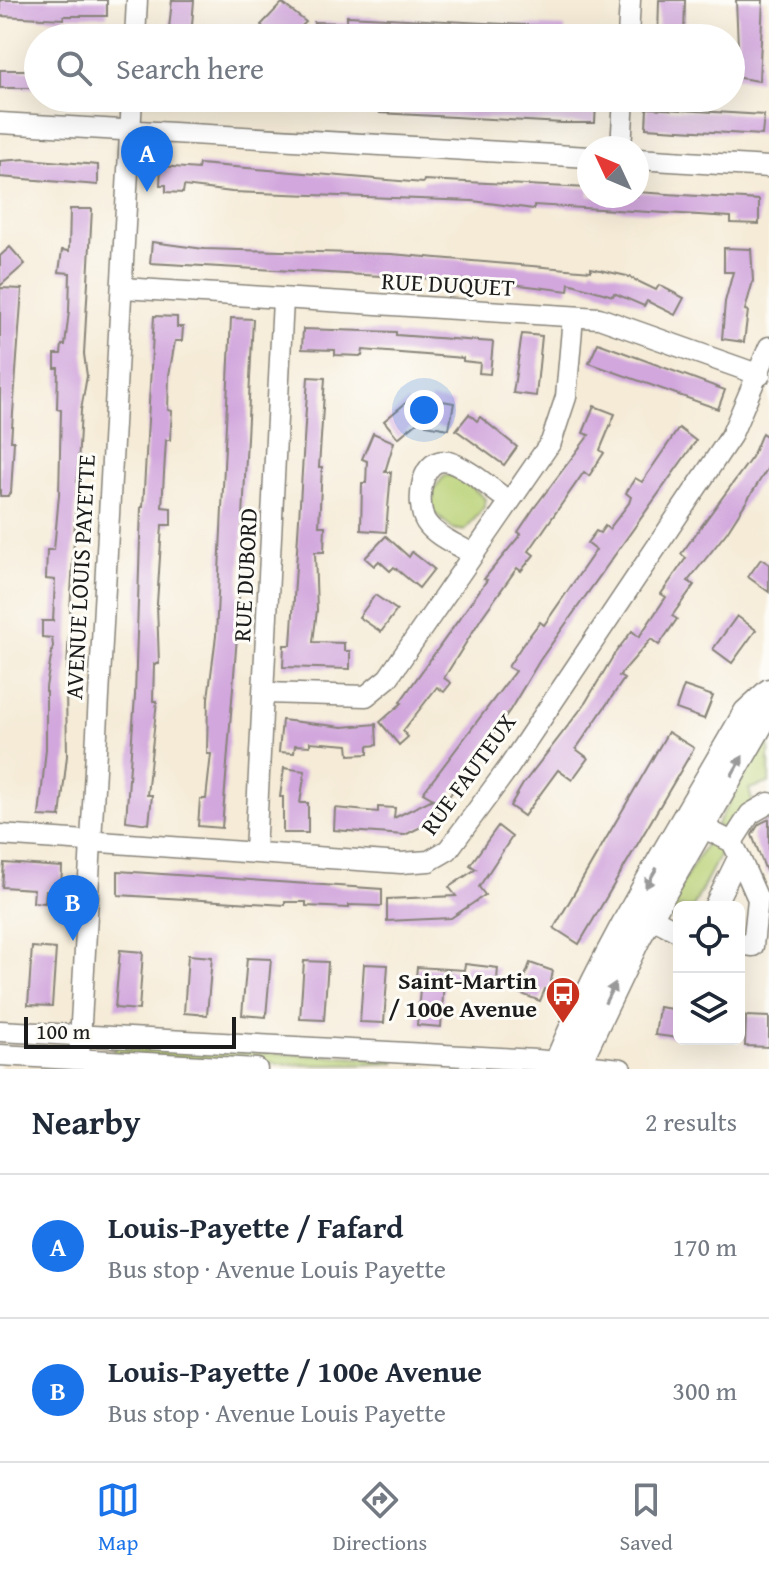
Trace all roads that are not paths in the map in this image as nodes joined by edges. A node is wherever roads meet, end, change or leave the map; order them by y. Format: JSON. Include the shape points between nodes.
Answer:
{"nodes":[{"id":1,"x":137,"y":0,"type":"edge"},
{"id":2,"x":618,"y":0,"type":"edge"},
{"id":3,"x":630,"y":0,"type":"edge"},
{"id":4,"x":136,"y":24,"type":"edge"},
{"id":5,"x":629,"y":24,"type":"edge"},
{"id":6,"x":131,"y":112,"type":"edge"},
{"id":7,"x":623,"y":112,"type":"edge"},
{"id":8,"x":0,"y":123,"type":"edge"},
{"id":9,"x":130,"y":130,"type":"junction"},
{"id":10,"x":622,"y":136,"type":"edge"},
{"id":11,"x":577,"y":156,"type":"edge"},
{"id":12,"x":649,"y":160,"type":"edge"},
{"id":13,"x":769,"y":167,"type":"edge"},
{"id":14,"x":123,"y":288,"type":"junction"},
{"id":15,"x":283,"y":300,"type":"junction"},
{"id":16,"x":573,"y":317,"type":"junction"},
{"id":17,"x":769,"y":347,"type":"edge"},
{"id":18,"x":760,"y":375,"type":"junction"},
{"id":19,"x":509,"y":501,"type":"junction"},
{"id":20,"x":472,"y":554,"type":"junction"},
{"id":21,"x":769,"y":691,"type":"edge"},
{"id":22,"x":265,"y":693,"type":"junction"},
{"id":23,"x":769,"y":697,"type":"edge"},
{"id":24,"x":769,"y":803,"type":"edge"},
{"id":25,"x":702,"y":827,"type":"junction"},
{"id":26,"x":0,"y":835,"type":"edge"},
{"id":27,"x":91,"y":842,"type":"junction"},
{"id":28,"x":736,"y":849,"type":"junction"},
{"id":29,"x":255,"y":852,"type":"junction"},
{"id":30,"x":716,"y":901,"type":"edge"},
{"id":31,"x":650,"y":917,"type":"junction"},
{"id":32,"x":673,"y":929,"type":"edge"},
{"id":33,"x":754,"y":948,"type":"edge"},
{"id":34,"x":0,"y":1031,"type":"edge"},
{"id":35,"x":81,"y":1035,"type":"junction"},
{"id":36,"x":0,"y":1055,"type":"edge"},
{"id":37,"x":79,"y":1059,"type":"junction"},
{"id":38,"x":566,"y":1066,"type":"edge"},
{"id":39,"x":257,"y":1069,"type":"edge"},
{"id":40,"x":621,"y":1069,"type":"edge"}],
"edges":[{"from":1,"to":4,"type":"street"},
{"from":2,"to":3,"type":"street"},
{"from":3,"to":5,"type":"street"},
{"from":6,"to":9,"type":"street","name":"AVENUE LOUIS PAYETTE"},
{"from":7,"to":10,"type":"street"},
{"from":8,"to":9,"type":"street"},
{"from":9,"to":11,"type":"street"},
{"from":9,"to":14,"type":"street","name":"AVENUE LOUIS PAYETTE"},
{"from":12,"to":13,"type":"street"},
{"from":14,"to":15,"type":"street","name":"RUE DUQUET"},
{"from":14,"to":27,"type":"street","name":"AVENUE LOUIS PAYETTE"},
{"from":15,"to":16,"type":"street","name":"RUE DUQUET"},
{"from":15,"to":22,"type":"street","name":"RUE DUBORD"},
{"from":16,"to":18,"type":"street","name":"RUE DUQUET","via":[[599,318]]},
{"from":16,"to":19,"type":"street","via":[[560,422]]},
{"from":17,"to":18,"type":"street","name":"RUE FAUTEUX"},
{"from":18,"to":29,"type":"street","name":"RUE FAUTEUX","via":[[731,436],[448,850],[419,863]]},
{"from":19,"to":20,"type":"street"},
{"from":19,"to":20,"type":"street","via":[[452,463],[438,463],[427,471],[420,491],[422,515],[429,526]]},
{"from":20,"to":22,"type":"street","via":[[376,691],[356,697]]},
{"from":21,"to":38,"type":"main road","one_way":true,"via":[[746,712],[601,967]]},
{"from":22,"to":29,"type":"street","name":"RUE DUBORD"},
{"from":25,"to":23,"type":"main road","one_way":true,"via":[[763,721]]},
{"from":24,"to":28,"type":"street","via":[[750,814]]},
{"from":25,"to":28,"type":"street"},
{"from":25,"to":31,"type":"main road"},
{"from":26,"to":27,"type":"street","name":"RUE FAUTEUX"},
{"from":27,"to":29,"type":"street","name":"RUE FAUTEUX"},
{"from":27,"to":35,"type":"street","name":"AVENUE LOUIS PAYETTE"},
{"from":28,"to":30,"type":"street"},
{"from":28,"to":33,"type":"street","via":[[758,899]]},
{"from":31,"to":32,"type":"street"},
{"from":38,"to":31,"type":"main road","one_way":true},
{"from":34,"to":35,"type":"street"},
{"from":35,"to":37,"type":"street","name":"AVENUE LOUIS PAYETTE"},
{"from":35,"to":38,"type":"street"},
{"from":36,"to":37,"type":"street"},
{"from":37,"to":39,"type":"street"},
{"from":38,"to":40,"type":"street"}]}
